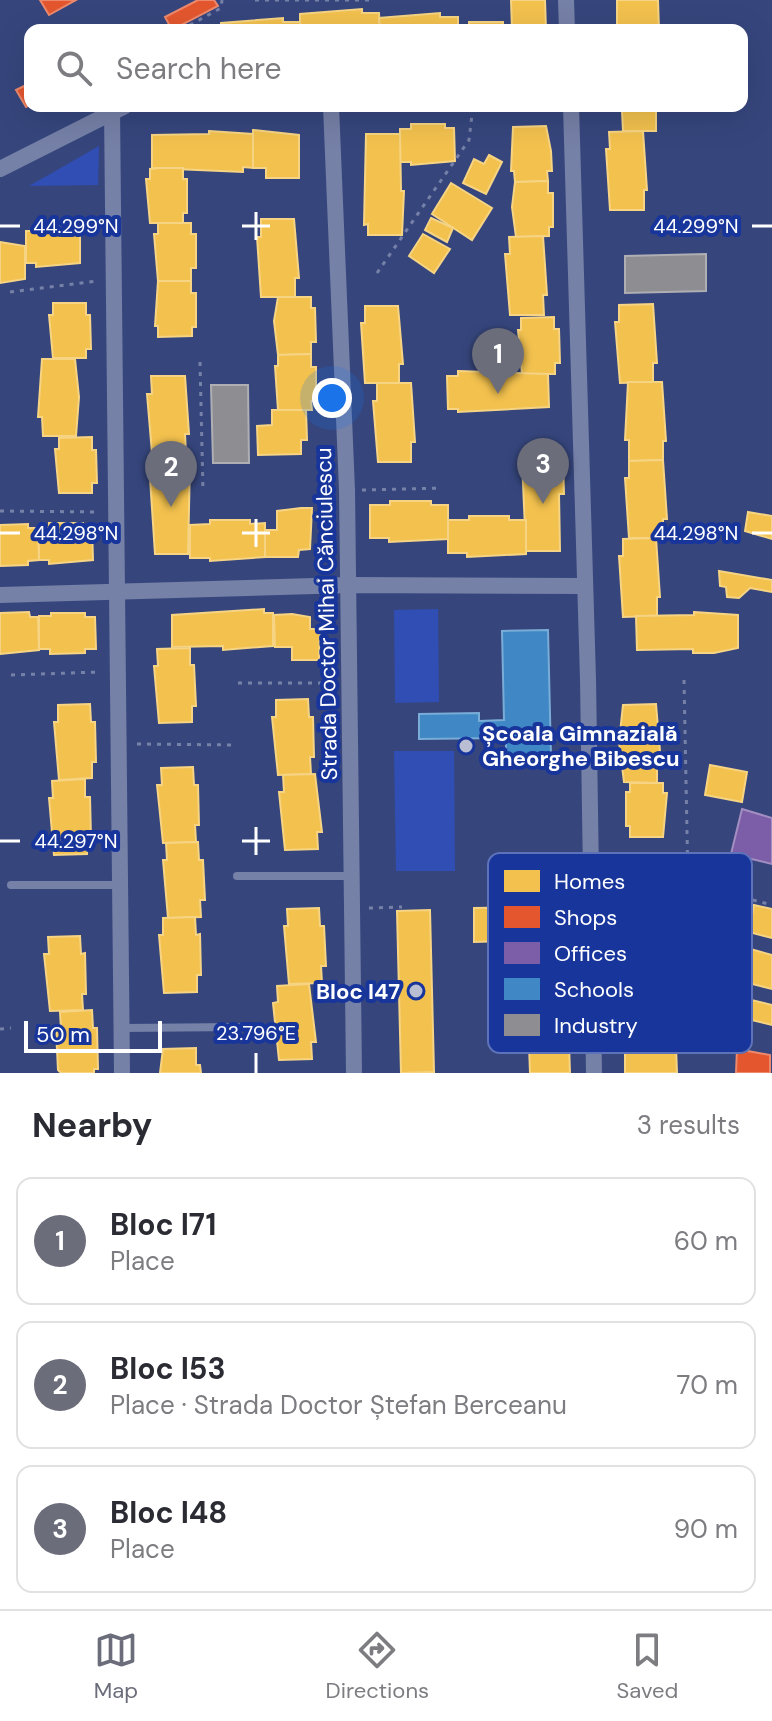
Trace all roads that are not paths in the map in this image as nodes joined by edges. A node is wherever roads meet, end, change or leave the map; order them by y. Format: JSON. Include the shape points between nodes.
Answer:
{"nodes":[{"id":1,"x":566,"y":0,"type":"edge"},
{"id":2,"x":567,"y":24,"type":"edge"},
{"id":3,"x":110,"y":112,"type":"edge"},
{"id":4,"x":118,"y":112,"type":"edge"},
{"id":5,"x":331,"y":112,"type":"edge"},
{"id":6,"x":571,"y":112,"type":"edge"},
{"id":7,"x":0,"y":169,"type":"edge"},
{"id":8,"x":349,"y":585,"type":"junction"},
{"id":9,"x":585,"y":586,"type":"junction"},
{"id":10,"x":115,"y":590,"type":"junction"},
{"id":11,"x":0,"y":595,"type":"edge"},
{"id":12,"x":590,"y":853,"type":"edge"},
{"id":13,"x":237,"y":876,"type":"dead end"},
{"id":14,"x":353,"y":876,"type":"junction"},
{"id":15,"x":11,"y":885,"type":"dead end"},
{"id":16,"x":120,"y":885,"type":"junction"},
{"id":17,"x":239,"y":1027,"type":"dead end"},
{"id":18,"x":121,"y":1028,"type":"junction"},
{"id":19,"x":594,"y":1053,"type":"edge"},
{"id":20,"x":122,"y":1073,"type":"edge"},
{"id":21,"x":354,"y":1073,"type":"edge"},
{"id":22,"x":594,"y":1073,"type":"edge"}],
"edges":[{"from":1,"to":2,"type":"street"},
{"from":3,"to":7,"type":"street"},
{"from":4,"to":10,"type":"street"},
{"from":5,"to":8,"type":"street","name":"Strada Doctor Mihai Cănciulescu"},
{"from":6,"to":9,"type":"street"},
{"from":8,"to":9,"type":"street"},
{"from":8,"to":10,"type":"street"},
{"from":8,"to":14,"type":"street","name":"Strada Doctor Mihai Cănciulescu"},
{"from":9,"to":12,"type":"street"},
{"from":10,"to":11,"type":"street"},
{"from":10,"to":16,"type":"street"},
{"from":13,"to":14,"type":"lane"},
{"from":14,"to":21,"type":"street","name":"Strada Doctor Mihai Cănciulescu"},
{"from":15,"to":16,"type":"lane"},
{"from":16,"to":18,"type":"street"},
{"from":17,"to":18,"type":"lane"},
{"from":18,"to":20,"type":"street"},
{"from":19,"to":22,"type":"street"}]}
